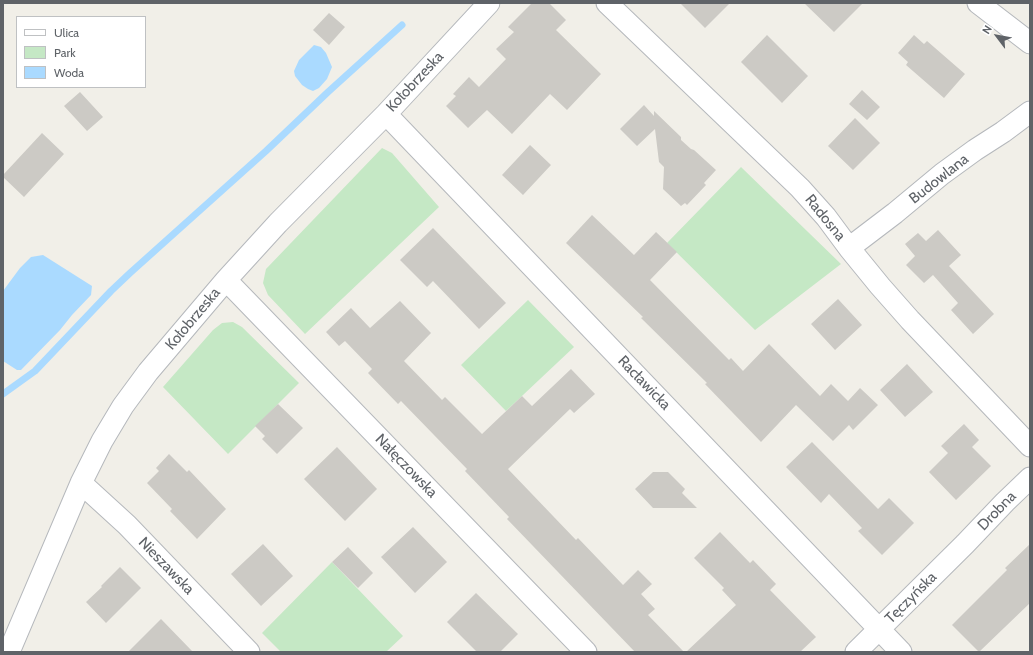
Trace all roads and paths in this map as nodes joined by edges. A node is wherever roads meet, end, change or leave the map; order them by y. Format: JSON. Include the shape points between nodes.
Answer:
{"nodes":[{"id":1,"x":489,"y":3,"type":"edge"},
{"id":2,"x":607,"y":3,"type":"edge"},
{"id":3,"x":978,"y":3,"type":"edge"},
{"id":4,"x":1030,"y":43,"type":"edge"},
{"id":5,"x":1030,"y":112,"type":"edge"},
{"id":6,"x":386,"y":114,"type":"junction"},
{"id":7,"x":849,"y":248,"type":"junction"},
{"id":8,"x":226,"y":280,"type":"junction"},
{"id":9,"x":1030,"y":446,"type":"edge"},
{"id":10,"x":1030,"y":478,"type":"edge"},
{"id":11,"x":81,"y":483,"type":"junction"},
{"id":12,"x":965,"y":544,"type":"joint"},
{"id":13,"x":880,"y":629,"type":"junction"},
{"id":14,"x":9,"y":652,"type":"edge"},
{"id":15,"x":249,"y":652,"type":"edge"},
{"id":16,"x":586,"y":652,"type":"edge"},
{"id":17,"x":856,"y":652,"type":"edge"},
{"id":18,"x":901,"y":652,"type":"edge"}],
"edges":[{"from":1,"to":6,"type":"street","name":"Kołobrzeska"},
{"from":2,"to":7,"type":"street","name":"Radosna","via":[[800,188]]},
{"from":3,"to":4,"type":"street"},
{"from":5,"to":7,"type":"street","name":"Budowlana","via":[[942,174]]},
{"from":6,"to":8,"type":"street","name":"Kołobrzeska","via":[[278,223]]},
{"from":6,"to":13,"type":"street","name":"Racławicka"},
{"from":7,"to":9,"type":"street","name":"Radosna","via":[[910,320]]},
{"from":8,"to":11,"type":"street","name":"Kołobrzeska","via":[[148,372],[123,406]]},
{"from":8,"to":16,"type":"street","name":"Nałęczowska"},
{"from":10,"to":12,"type":"street","name":"Drobna"},
{"from":11,"to":14,"type":"street","name":"Kołobrzeska"},
{"from":11,"to":15,"type":"street","name":"Nieszawska","via":[[127,525]]},
{"from":12,"to":13,"type":"street","name":"Tęczyńska"},
{"from":13,"to":17,"type":"street","name":"Tęczyńska"},
{"from":13,"to":18,"type":"street","name":"Racławicka"}]}
